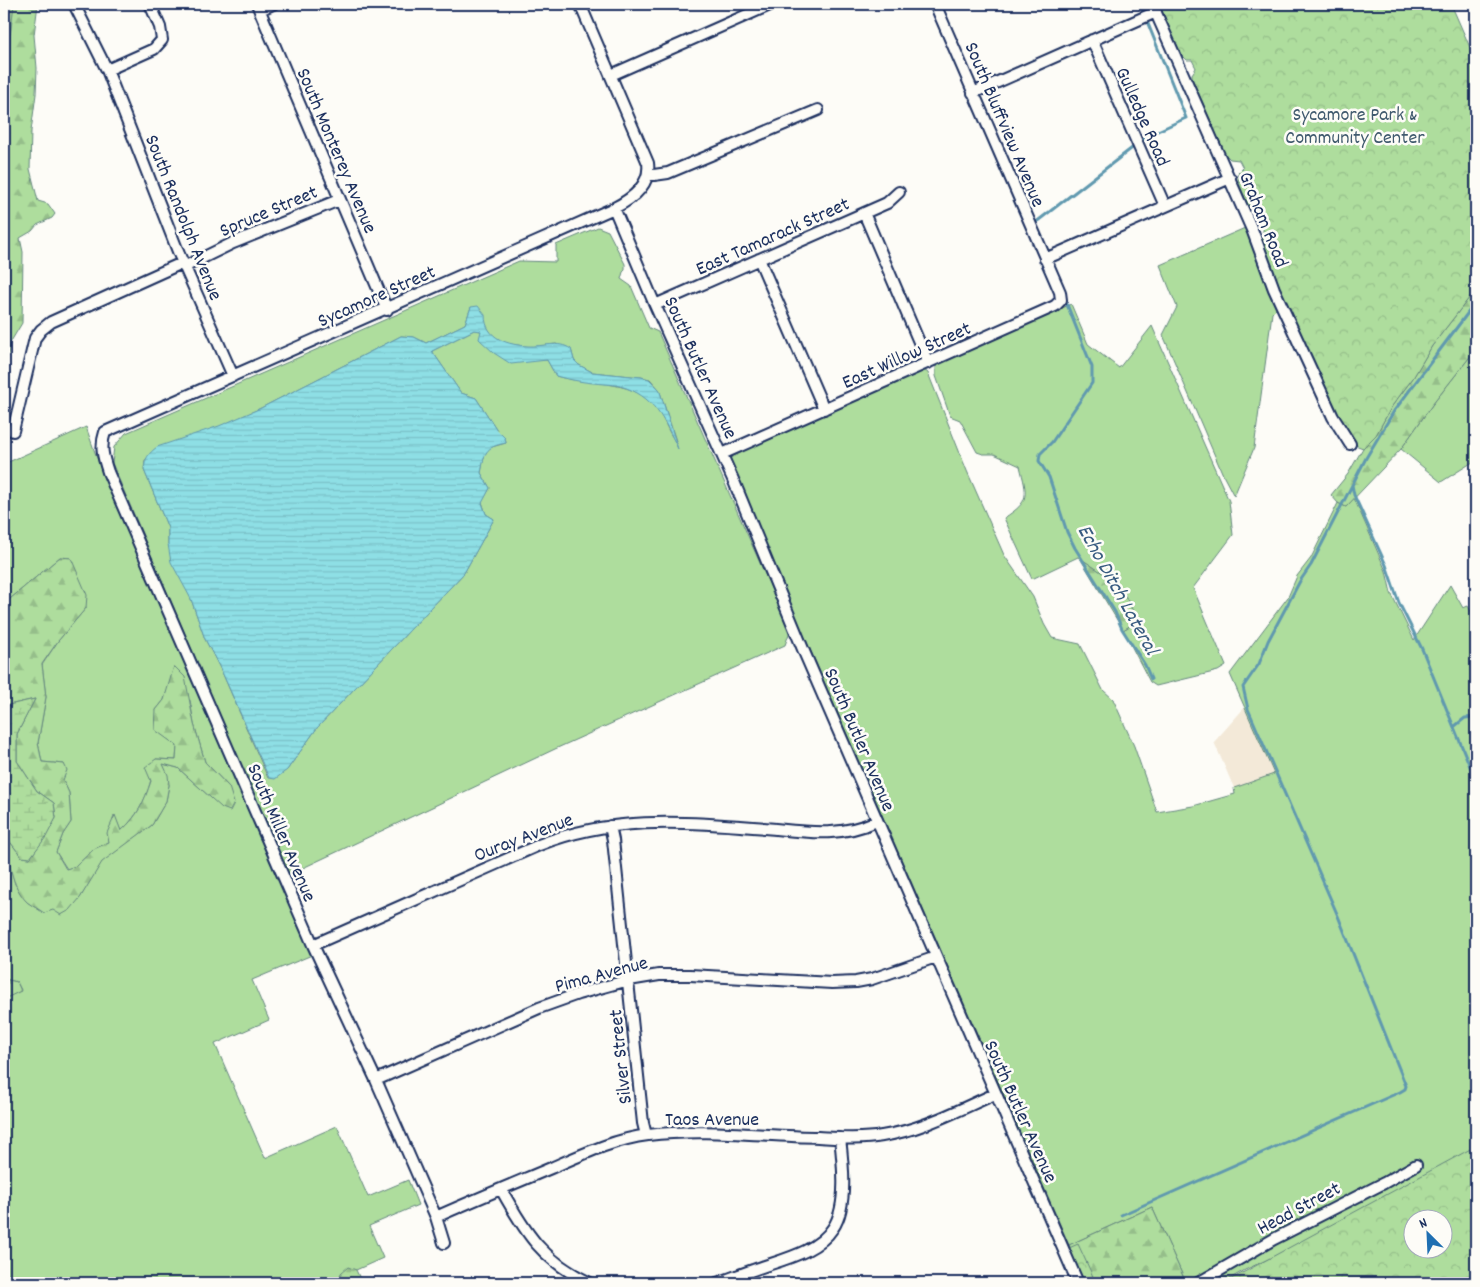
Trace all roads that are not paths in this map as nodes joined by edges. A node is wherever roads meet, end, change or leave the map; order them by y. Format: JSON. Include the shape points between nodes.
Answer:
{"nodes":[{"id":1,"x":74,"y":4,"type":"edge"},
{"id":2,"x":150,"y":4,"type":"edge"},
{"id":3,"x":273,"y":4,"type":"edge"},
{"id":4,"x":580,"y":4,"type":"edge"},
{"id":5,"x":772,"y":4,"type":"edge"},
{"id":6,"x":934,"y":4,"type":"edge"},
{"id":7,"x":258,"y":7,"type":"edge"},
{"id":8,"x":1154,"y":8,"type":"edge"},
{"id":9,"x":1092,"y":40,"type":"junction"},
{"id":10,"x":107,"y":70,"type":"junction"},
{"id":11,"x":611,"y":76,"type":"junction"},
{"id":12,"x":973,"y":93,"type":"junction"},
{"id":13,"x":818,"y":110,"type":"dead end"},
{"id":14,"x":648,"y":174,"type":"junction"},
{"id":15,"x":1230,"y":178,"type":"junction"},
{"id":16,"x":899,"y":192,"type":"dead end"},
{"id":17,"x":339,"y":200,"type":"junction"},
{"id":18,"x":1165,"y":206,"type":"junction"},
{"id":19,"x":614,"y":208,"type":"junction"},
{"id":20,"x":864,"y":213,"type":"junction"},
{"id":21,"x":759,"y":259,"type":"junction"},
{"id":22,"x":1045,"y":259,"type":"junction"},
{"id":23,"x":183,"y":265,"type":"junction"},
{"id":24,"x":655,"y":305,"type":"junction"},
{"id":25,"x":387,"y":310,"type":"junction"},
{"id":26,"x":928,"y":363,"type":"junction"},
{"id":27,"x":233,"y":376,"type":"junction"},
{"id":28,"x":824,"y":409,"type":"junction"},
{"id":29,"x":12,"y":431,"type":"dead end"},
{"id":30,"x":105,"y":432,"type":"joint"},
{"id":31,"x":1350,"y":444,"type":"dead end"},
{"id":32,"x":722,"y":454,"type":"junction"},
{"id":33,"x":877,"y":821,"type":"junction"},
{"id":34,"x":610,"y":826,"type":"junction"},
{"id":35,"x":313,"y":945,"type":"junction"},
{"id":36,"x":936,"y":957,"type":"junction"},
{"id":37,"x":629,"y":980,"type":"junction"},
{"id":38,"x":376,"y":1080,"type":"junction"},
{"id":39,"x":995,"y":1094,"type":"junction"},
{"id":40,"x":646,"y":1135,"type":"junction"},
{"id":41,"x":840,"y":1138,"type":"junction"},
{"id":42,"x":1416,"y":1164,"type":"dead end"},
{"id":43,"x":501,"y":1189,"type":"junction"},
{"id":44,"x":436,"y":1217,"type":"junction"},
{"id":45,"x":444,"y":1243,"type":"dead end"},
{"id":46,"x":590,"y":1283,"type":"edge"},
{"id":47,"x":718,"y":1283,"type":"edge"},
{"id":48,"x":1078,"y":1283,"type":"edge"},
{"id":49,"x":1198,"y":1283,"type":"edge"}],
"edges":[{"from":1,"to":10,"type":"street","name":"South Randolph Avenue"},
{"from":2,"to":10,"type":"street","via":[[162,40],[154,48]]},
{"from":3,"to":7,"type":"street"},
{"from":4,"to":11,"type":"street"},
{"from":5,"to":11,"type":"street"},
{"from":6,"to":12,"type":"street","name":"South Bluffview Avenue"},
{"from":7,"to":17,"type":"street","name":"South Monterey Avenue"},
{"from":8,"to":9,"type":"street"},
{"from":8,"to":15,"type":"street","name":"Graham Road"},
{"from":9,"to":12,"type":"street"},
{"from":9,"to":18,"type":"street","name":"Gulledge Road"},
{"from":10,"to":23,"type":"street","name":"South Randolph Avenue"},
{"from":11,"to":14,"type":"street","via":[[646,155]]},
{"from":12,"to":22,"type":"street","name":"South Bluffview Avenue"},
{"from":13,"to":14,"type":"street","via":[[668,173]]},
{"from":14,"to":19,"type":"street","name":"Sycamore Street","via":[[637,192]]},
{"from":15,"to":18,"type":"street"},
{"from":15,"to":31,"type":"street","name":"Graham Road","via":[[1274,289],[1333,418]]},
{"from":16,"to":20,"type":"street","name":"East Tamarack Street","via":[[887,203]]},
{"from":17,"to":23,"type":"street","name":"Spruce Street"},
{"from":17,"to":25,"type":"street","name":"South Monterey Avenue"},
{"from":18,"to":22,"type":"street"},
{"from":19,"to":24,"type":"street","name":"South Butler Avenue"},
{"from":19,"to":25,"type":"street","name":"Sycamore Street"},
{"from":20,"to":21,"type":"street","name":"East Tamarack Street"},
{"from":20,"to":26,"type":"street"},
{"from":21,"to":24,"type":"street","name":"East Tamarack Street"},
{"from":21,"to":28,"type":"street"},
{"from":22,"to":26,"type":"street","name":"East Willow Street","via":[[1062,296],[1059,304]]},
{"from":23,"to":27,"type":"street","name":"South Randolph Avenue"},
{"from":23,"to":29,"type":"street","name":"Spruce Street","via":[[51,322],[41,330],[35,338]]},
{"from":24,"to":32,"type":"street","name":"South Butler Avenue"},
{"from":25,"to":27,"type":"street","name":"Sycamore Street"},
{"from":26,"to":28,"type":"street","name":"East Willow Street"},
{"from":27,"to":30,"type":"street","name":"Sycamore Street"},
{"from":28,"to":32,"type":"street","name":"East Willow Street"},
{"from":30,"to":35,"type":"street","name":"South Miller Avenue","via":[[102,450],[108,472]]},
{"from":32,"to":33,"type":"street","name":"South Butler Avenue"},
{"from":33,"to":34,"type":"street","name":"Ouray Avenue","via":[[864,827],[822,833],[682,822]]},
{"from":33,"to":36,"type":"street","name":"South Butler Avenue"},
{"from":34,"to":35,"type":"street","name":"Ouray Avenue","via":[[554,839]]},
{"from":34,"to":37,"type":"street","name":"Silver Street"},
{"from":35,"to":38,"type":"street","name":"South Miller Avenue"},
{"from":36,"to":37,"type":"street","name":"Pima Avenue","via":[[856,982],[690,975],[659,975]]},
{"from":36,"to":39,"type":"street","name":"South Butler Avenue"},
{"from":37,"to":38,"type":"street","name":"Pima Avenue","via":[[539,1008]]},
{"from":37,"to":40,"type":"street","name":"Silver Street"},
{"from":38,"to":44,"type":"street","name":"South Miller Avenue"},
{"from":39,"to":41,"type":"street","name":"Taos Avenue","via":[[902,1132],[880,1137]]},
{"from":39,"to":48,"type":"street","name":"South Butler Avenue"},
{"from":40,"to":41,"type":"street","name":"Taos Avenue","via":[[726,1132]]},
{"from":40,"to":43,"type":"street","name":"Taos Avenue","via":[[574,1158]]},
{"from":41,"to":47,"type":"street","via":[[843,1192],[839,1216],[827,1236],[790,1257]]},
{"from":42,"to":49,"type":"street","name":"Head Street"},
{"from":43,"to":44,"type":"street","name":"Taos Avenue"},
{"from":43,"to":46,"type":"street","via":[[519,1222],[541,1250],[562,1268]]},
{"from":44,"to":45,"type":"street","name":"South Miller Avenue"}]}
